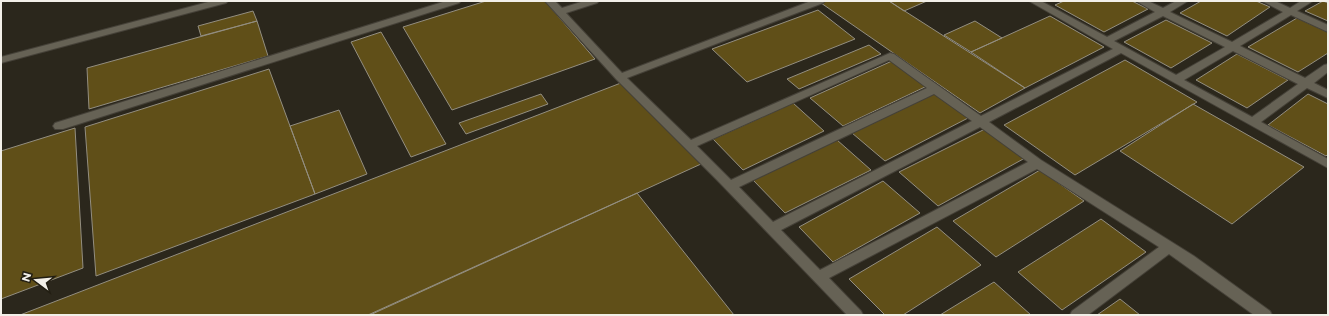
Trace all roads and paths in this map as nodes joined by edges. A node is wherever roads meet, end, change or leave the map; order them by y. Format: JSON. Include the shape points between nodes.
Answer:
{"nodes":[{"id":1,"x":223,"y":1,"type":"edge"},
{"id":2,"x":456,"y":1,"type":"edge"},
{"id":3,"x":550,"y":1,"type":"edge"},
{"id":4,"x":594,"y":1,"type":"edge"},
{"id":5,"x":820,"y":1,"type":"edge"},
{"id":6,"x":1036,"y":1,"type":"edge"},
{"id":7,"x":1141,"y":1,"type":"edge"},
{"id":8,"x":1183,"y":1,"type":"edge"},
{"id":9,"x":1267,"y":1,"type":"edge"},
{"id":10,"x":1308,"y":1,"type":"edge"},
{"id":11,"x":560,"y":12,"type":"junction"},
{"id":12,"x":1162,"y":12,"type":"junction"},
{"id":13,"x":1290,"y":12,"type":"junction"},
{"id":14,"x":1328,"y":29,"type":"edge"},
{"id":15,"x":1107,"y":41,"type":"junction"},
{"id":16,"x":1232,"y":46,"type":"junction"},
{"id":17,"x":1122,"y":49,"type":"junction"},
{"id":18,"x":1,"y":60,"type":"edge"},
{"id":19,"x":1328,"y":67,"type":"edge"},
{"id":20,"x":620,"y":77,"type":"junction"},
{"id":21,"x":1176,"y":80,"type":"junction"},
{"id":22,"x":1306,"y":83,"type":"junction"},
{"id":23,"x":935,"y":89,"type":"junction"},
{"id":24,"x":1328,"y":94,"type":"edge"},
{"id":25,"x":981,"y":122,"type":"junction"},
{"id":26,"x":1253,"y":122,"type":"junction"},
{"id":27,"x":59,"y":126,"type":"dead end"},
{"id":28,"x":690,"y":146,"type":"junction"},
{"id":29,"x":1037,"y":163,"type":"junction"},
{"id":30,"x":1328,"y":164,"type":"edge"},
{"id":31,"x":730,"y":186,"type":"junction"},
{"id":32,"x":772,"y":229,"type":"junction"},
{"id":33,"x":1169,"y":247,"type":"junction"},
{"id":34,"x":819,"y":277,"type":"junction"},
{"id":35,"x":856,"y":315,"type":"edge"},
{"id":36,"x":1077,"y":315,"type":"edge"},
{"id":37,"x":1265,"y":315,"type":"edge"}],
"edges":[{"from":1,"to":18,"type":"street"},
{"from":2,"to":27,"type":"street"},
{"from":3,"to":11,"type":"street"},
{"from":4,"to":11,"type":"street"},
{"from":5,"to":20,"type":"street"},
{"from":6,"to":15,"type":"street"},
{"from":7,"to":12,"type":"street"},
{"from":8,"to":12,"type":"street"},
{"from":9,"to":13,"type":"street"},
{"from":10,"to":13,"type":"street"},
{"from":11,"to":20,"type":"street"},
{"from":12,"to":15,"type":"street"},
{"from":12,"to":16,"type":"street"},
{"from":13,"to":14,"type":"street"},
{"from":13,"to":16,"type":"street"},
{"from":15,"to":17,"type":"street"},
{"from":16,"to":21,"type":"street"},
{"from":16,"to":22,"type":"street"},
{"from":17,"to":21,"type":"street"},
{"from":17,"to":25,"type":"street"},
{"from":19,"to":22,"type":"street"},
{"from":20,"to":28,"type":"street"},
{"from":21,"to":26,"type":"street"},
{"from":22,"to":24,"type":"street"},
{"from":22,"to":26,"type":"street"},
{"from":23,"to":25,"type":"street"},
{"from":23,"to":28,"type":"street","via":[[890,56]]},
{"from":23,"to":31,"type":"street"},
{"from":25,"to":29,"type":"street"},
{"from":25,"to":32,"type":"street"},
{"from":26,"to":30,"type":"street"},
{"from":28,"to":31,"type":"street"},
{"from":29,"to":33,"type":"street"},
{"from":29,"to":34,"type":"street"},
{"from":31,"to":32,"type":"street"},
{"from":32,"to":34,"type":"street"},
{"from":33,"to":36,"type":"street"},
{"from":33,"to":37,"type":"street"},
{"from":34,"to":35,"type":"street"}]}
